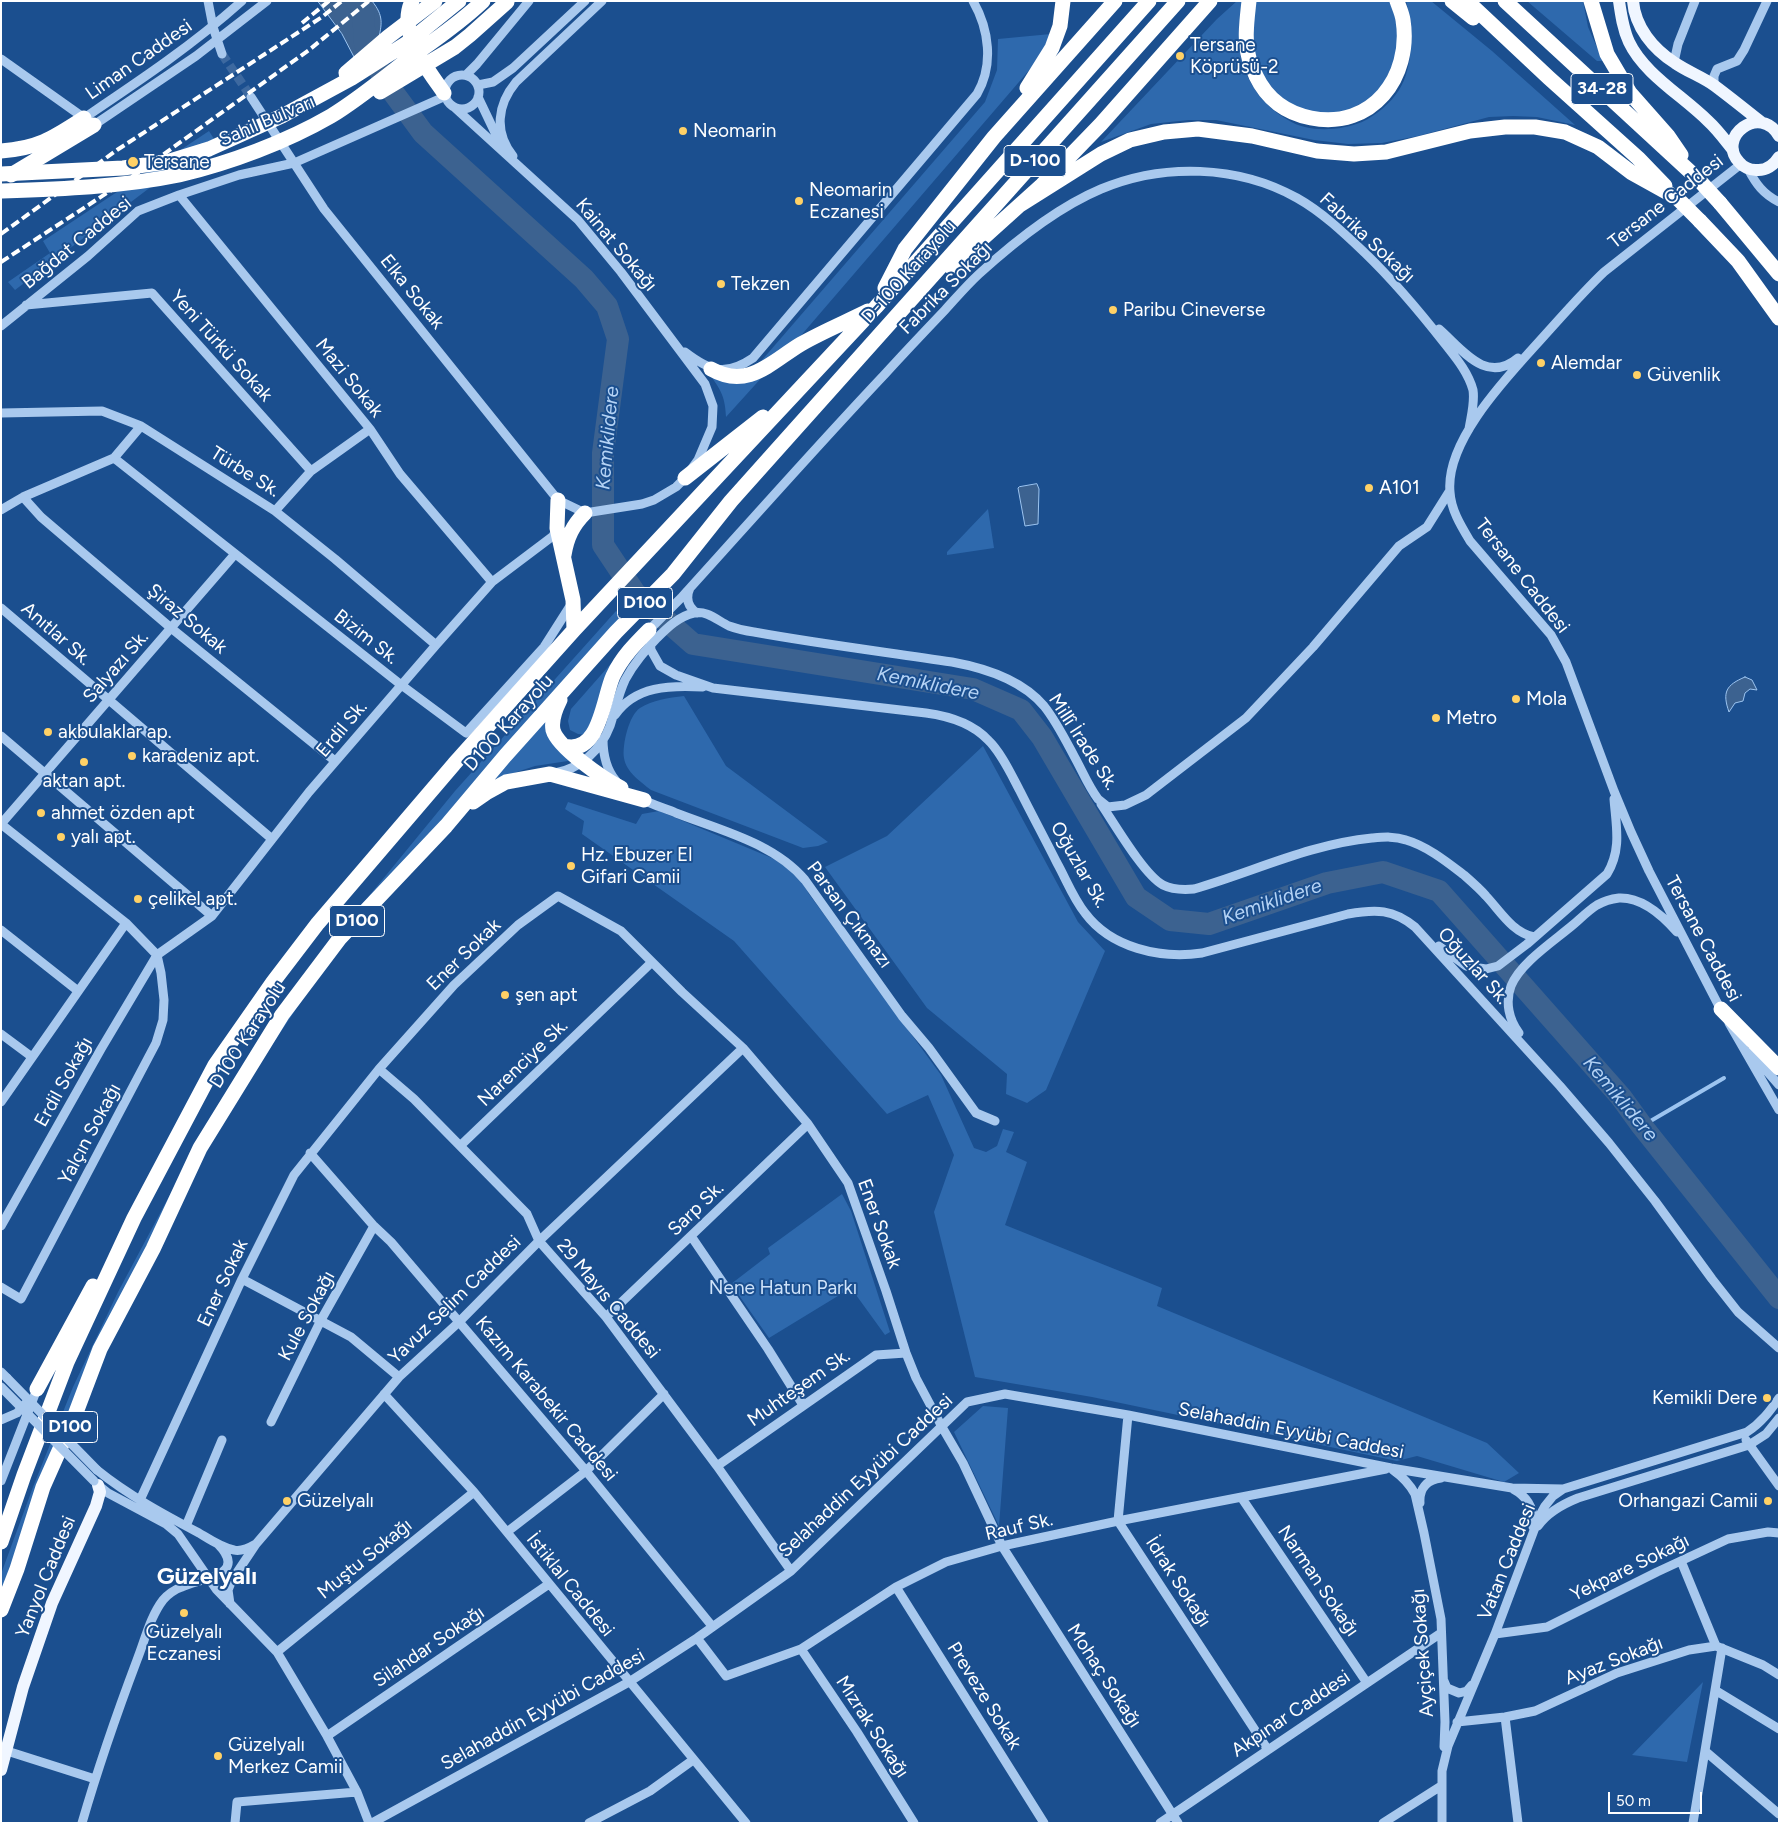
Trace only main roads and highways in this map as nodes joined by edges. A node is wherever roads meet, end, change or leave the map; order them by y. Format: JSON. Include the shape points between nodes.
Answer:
{"nodes":[{"id":1,"x":412,"y":1,"type":"edge"},
{"id":2,"x":435,"y":1,"type":"edge"},
{"id":3,"x":460,"y":1,"type":"edge"},
{"id":4,"x":483,"y":1,"type":"edge"},
{"id":5,"x":1063,"y":1,"type":"edge"},
{"id":6,"x":1115,"y":1,"type":"edge"},
{"id":7,"x":1148,"y":1,"type":"edge"},
{"id":8,"x":1178,"y":1,"type":"edge"},
{"id":9,"x":1210,"y":1,"type":"edge"},
{"id":10,"x":1249,"y":1,"type":"edge"},
{"id":11,"x":1397,"y":1,"type":"edge"},
{"id":12,"x":1452,"y":1,"type":"edge"},
{"id":13,"x":1467,"y":1,"type":"edge"},
{"id":14,"x":1505,"y":1,"type":"edge"},
{"id":15,"x":1591,"y":1,"type":"edge"},
{"id":16,"x":1619,"y":1,"type":"edge"},
{"id":17,"x":1633,"y":1,"type":"edge"},
{"id":18,"x":507,"y":2,"type":"edge"},
{"id":19,"x":1549,"y":78,"type":"junction"},
{"id":20,"x":322,"y":94,"type":"junction"},
{"id":21,"x":445,"y":95,"type":"road end"},
{"id":22,"x":332,"y":115,"type":"junction"},
{"id":23,"x":1761,"y":122,"type":"junction"},
{"id":24,"x":1777,"y":131,"type":"edge"},
{"id":25,"x":994,"y":137,"type":"junction"},
{"id":26,"x":1733,"y":150,"type":"junction"},
{"id":27,"x":1,"y":151,"type":"edge"},
{"id":28,"x":1779,"y":157,"type":"edge"},
{"id":29,"x":1,"y":174,"type":"edge"},
{"id":30,"x":1698,"y":179,"type":"junction"},
{"id":31,"x":1,"y":181,"type":"edge"},
{"id":32,"x":1,"y":191,"type":"edge"},
{"id":33,"x":1677,"y":198,"type":"junction"},
{"id":34,"x":1020,"y":205,"type":"junction"},
{"id":35,"x":1779,"y":274,"type":"edge"},
{"id":36,"x":876,"y":307,"type":"junction"},
{"id":37,"x":1779,"y":318,"type":"edge"},
{"id":38,"x":893,"y":320,"type":"junction"},
{"id":39,"x":711,"y":369,"type":"road end"},
{"id":40,"x":802,"y":387,"type":"junction"},
{"id":41,"x":685,"y":478,"type":"road end"},
{"id":42,"x":558,"y":500,"type":"road end"},
{"id":43,"x":586,"y":513,"type":"road end"},
{"id":44,"x":563,"y":557,"type":"junction"},
{"id":45,"x":642,"y":558,"type":"joint"},
{"id":46,"x":673,"y":574,"type":"joint"},
{"id":47,"x":574,"y":630,"type":"junction"},
{"id":48,"x":649,"y":630,"type":"road end"},
{"id":49,"x":602,"y":649,"type":"junction"},
{"id":50,"x":564,"y":746,"type":"junction"},
{"id":51,"x":446,"y":826,"type":"junction"},
{"id":52,"x":1721,"y":1010,"type":"road end"},
{"id":53,"x":1779,"y":1068,"type":"edge"},
{"id":54,"x":134,"y":1218,"type":"junction"},
{"id":55,"x":37,"y":1389,"type":"road end"},
{"id":56,"x":96,"y":1483,"type":"road end"},
{"id":57,"x":1,"y":1542,"type":"edge"},
{"id":58,"x":1,"y":1610,"type":"edge"},
{"id":59,"x":1,"y":1770,"type":"edge"}],
"edges":[{"from":1,"to":21,"type":"highway","via":[[408,10],[410,32],[421,60]]},
{"from":2,"to":20,"type":"highway","bridge":true},
{"from":3,"to":20,"type":"highway","name":"Sahil Bulvarı","bridge":true,"via":[[388,56]]},
{"from":4,"to":22,"type":"highway","name":"Sahil Bulvarı","bridge":true,"via":[[445,34]]},
{"from":5,"to":25,"type":"highway","via":[[1060,26],[1052,48]]},
{"from":6,"to":25,"type":"highway"},
{"from":7,"to":36,"type":"highway","name":"D-100 Karayolu","number":"D-100"},
{"from":8,"to":38,"type":"highway","name":"D-100 Karayolu","number":"D-100"},
{"from":9,"to":34,"type":"highway","via":[[1101,124]]},
{"from":10,"to":11,"type":"highway","via":[[1246,29],[1249,59],[1260,84],[1274,102],[1296,115],[1324,121],[1362,113],[1375,104],[1393,82],[1403,50],[1402,19]]},
{"from":12,"to":19,"type":"highway"},
{"from":13,"to":19,"type":"highway","number":"34-28"},
{"from":14,"to":30,"type":"highway","number":"34-28"},
{"from":15,"to":30,"type":"highway","via":[[1608,54],[1630,93],[1668,136]]},
{"from":16,"to":26,"type":"main road","via":[[1623,28],[1638,58],[1709,121]]},
{"from":17,"to":23,"type":"main road","via":[[1641,30],[1674,62],[1714,86]]},
{"from":18,"to":22,"type":"highway","bridge":true,"via":[[454,47],[358,105]]},
{"from":19,"to":33,"type":"highway","number":"34-28","via":[[1638,158]]},
{"from":20,"to":29,"type":"highway","name":"Sahil Bulvarı","bridge":true,"via":[[247,133],[167,162],[123,168]]},
{"from":22,"to":32,"type":"highway","name":"Sahil Bulvarı","bridge":true,"via":[[278,142],[179,175],[129,183]]},
{"from":23,"to":24,"type":"main road"},
{"from":23,"to":26,"type":"main road","via":[[1741,128],[1733,142]]},
{"from":25,"to":36,"type":"highway","via":[[906,248]]},
{"from":26,"to":28,"type":"main road","via":[[1744,166],[1756,170],[1764,170]]},
{"from":27,"to":31,"type":"highway","via":[[47,142],[89,122]]},
{"from":30,"to":35,"type":"highway","number":"34-28","bridge":true},
{"from":33,"to":34,"type":"highway","via":[[1632,173],[1598,147],[1566,132],[1535,127],[1506,126],[1470,131],[1386,152],[1354,154],[1317,151],[1252,136],[1198,129],[1130,140],[1101,154]]},
{"from":33,"to":37,"type":"highway","number":"34-28","bridge":true,"via":[[1738,261]]},
{"from":34,"to":38,"type":"highway"},
{"from":36,"to":39,"type":"highway","via":[[801,344],[753,374],[738,377]]},
{"from":36,"to":40,"type":"highway","name":"D-100 Karayolu","number":"D-100"},
{"from":38,"to":46,"type":"highway","name":"D-100 Karayolu","number":"D-100","via":[[731,502]]},
{"from":40,"to":41,"type":"highway"},
{"from":40,"to":45,"type":"highway","name":"D-100 Karayolu","number":"D-100"},
{"from":42,"to":44,"type":"highway","via":[[557,528]]},
{"from":43,"to":44,"type":"highway","via":[[575,523],[566,540]]},
{"from":44,"to":47,"type":"highway","via":[[573,600]]},
{"from":45,"to":47,"type":"highway","name":"D100 Karayolu","number":"D100"},
{"from":46,"to":49,"type":"highway","name":"D100 Karayolu","number":"D100"},
{"from":47,"to":54,"type":"highway","name":"D100 Karayolu","number":"D100","via":[[447,772],[318,923],[273,982],[215,1065]]},
{"from":48,"to":50,"type":"highway","via":[[629,651],[613,676],[592,736],[575,748]]},
{"from":49,"to":50,"type":"highway","via":[[556,708],[552,724],[554,733]]},
{"from":49,"to":51,"type":"highway","name":"D100 Karayolu","number":"D100"},
{"from":50,"to":51,"type":"highway","via":[[611,782],[644,800],[550,774],[517,779],[498,786],[474,801]]},
{"from":51,"to":58,"type":"highway","name":"D100 Karayolu","number":"D100","via":[[340,938],[282,1015],[200,1148],[153,1249],[100,1349],[43,1487]]},
{"from":52,"to":53,"type":"highway"},
{"from":54,"to":55,"type":"highway","via":[[81,1306]]},
{"from":54,"to":57,"type":"highway","name":"D100 Karayolu","number":"D100","via":[[67,1362]]},
{"from":56,"to":59,"type":"main road","name":"Yanyol Caddesi","via":[[100,1492],[96,1506],[48,1612],[23,1687]]}]}
